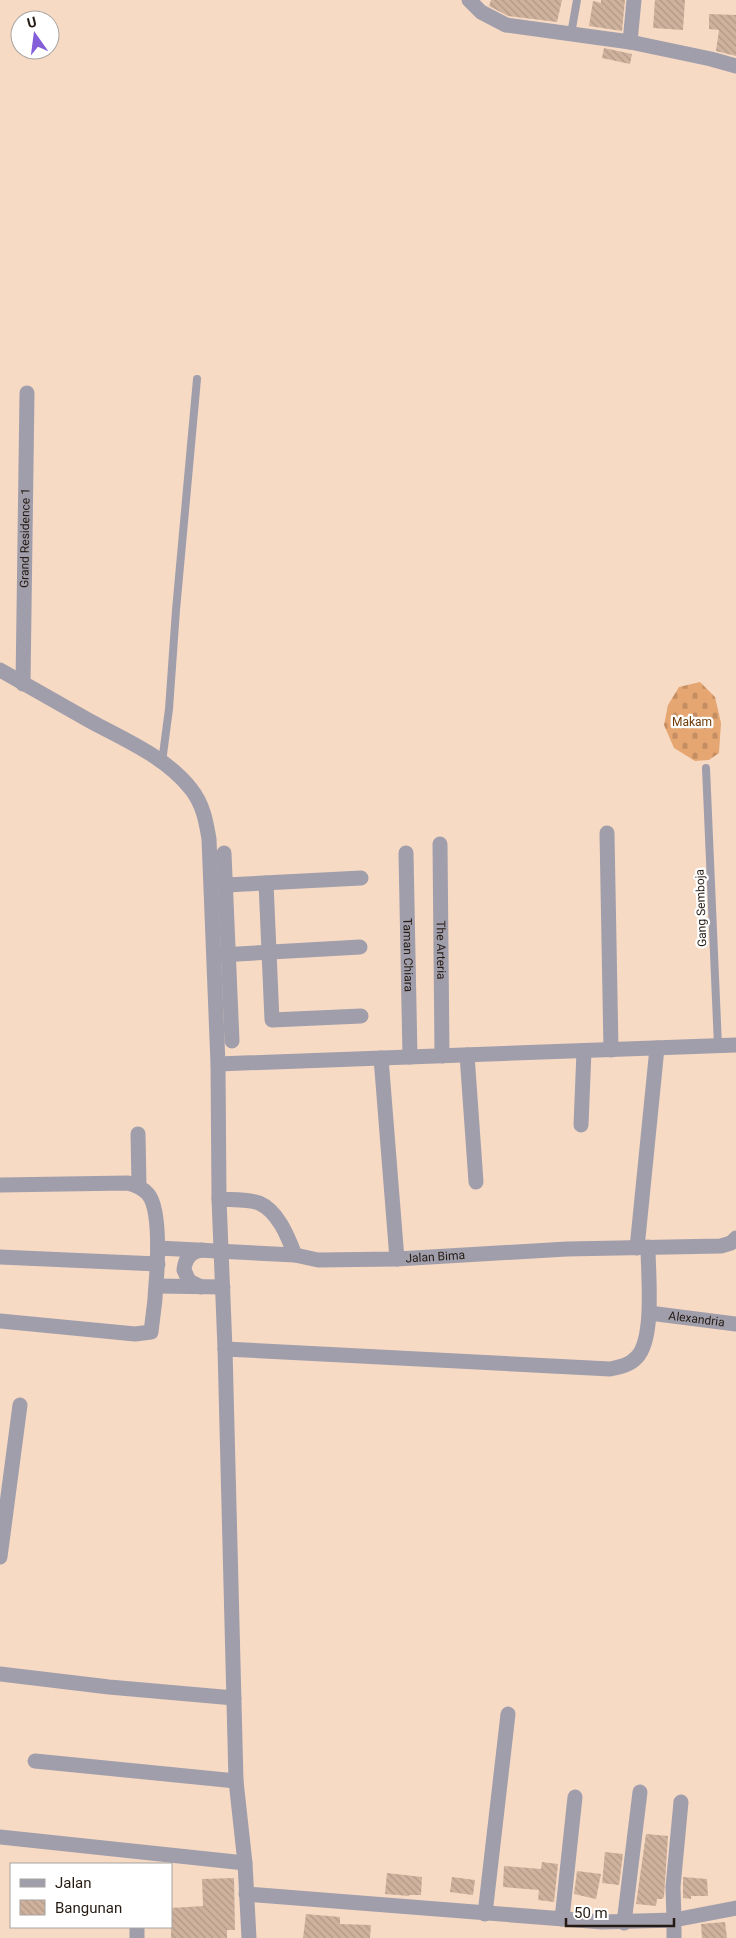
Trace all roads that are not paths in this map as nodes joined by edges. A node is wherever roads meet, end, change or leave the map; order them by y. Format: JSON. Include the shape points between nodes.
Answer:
{"nodes":[{"id":1,"x":577,"y":0,"type":"edge"},
{"id":2,"x":634,"y":0,"type":"edge"},
{"id":3,"x":471,"y":1,"type":"edge"},
{"id":4,"x":571,"y":34,"type":"junction"},
{"id":5,"x":630,"y":42,"type":"junction"},
{"id":6,"x":736,"y":66,"type":"edge"},
{"id":7,"x":198,"y":379,"type":"dead end"},
{"id":8,"x":27,"y":393,"type":"dead end"},
{"id":9,"x":0,"y":670,"type":"edge"},
{"id":10,"x":23,"y":684,"type":"junction"},
{"id":11,"x":162,"y":762,"type":"junction"},
{"id":12,"x":706,"y":768,"type":"dead end"},
{"id":13,"x":607,"y":833,"type":"dead end"},
{"id":14,"x":440,"y":844,"type":"dead end"},
{"id":15,"x":406,"y":853,"type":"dead end"},
{"id":16,"x":224,"y":854,"type":"dead end"},
{"id":17,"x":361,"y":878,"type":"dead end"},
{"id":18,"x":266,"y":883,"type":"junction"},
{"id":19,"x":226,"y":885,"type":"junction"},
{"id":20,"x":360,"y":947,"type":"dead end"},
{"id":21,"x":269,"y":952,"type":"junction"},
{"id":22,"x":221,"y":955,"type":"junction"},
{"id":23,"x":361,"y":1016,"type":"dead end"},
{"id":24,"x":232,"y":1041,"type":"dead end"},
{"id":25,"x":736,"y":1045,"type":"edge"},
{"id":26,"x":718,"y":1046,"type":"junction"},
{"id":27,"x":658,"y":1048,"type":"junction"},
{"id":28,"x":611,"y":1050,"type":"junction"},
{"id":29,"x":584,"y":1051,"type":"junction"},
{"id":30,"x":467,"y":1055,"type":"junction"},
{"id":31,"x":442,"y":1056,"type":"junction"},
{"id":32,"x":410,"y":1057,"type":"junction"},
{"id":33,"x":381,"y":1058,"type":"junction"},
{"id":34,"x":218,"y":1064,"type":"junction"},
{"id":35,"x":581,"y":1125,"type":"dead end"},
{"id":36,"x":138,"y":1134,"type":"dead end"},
{"id":37,"x":476,"y":1182,"type":"dead end"},
{"id":38,"x":0,"y":1185,"type":"edge"},
{"id":39,"x":139,"y":1186,"type":"junction"},
{"id":40,"x":219,"y":1199,"type":"junction"},
{"id":41,"x":736,"y":1238,"type":"edge"},
{"id":42,"x":158,"y":1248,"type":"junction"},
{"id":43,"x":642,"y":1248,"type":"junction"},
{"id":44,"x":204,"y":1250,"type":"junction"},
{"id":45,"x":222,"y":1251,"type":"junction"},
{"id":46,"x":295,"y":1255,"type":"junction"},
{"id":47,"x":0,"y":1257,"type":"edge"},
{"id":48,"x":397,"y":1259,"type":"junction"},
{"id":49,"x":158,"y":1264,"type":"junction"},
{"id":50,"x":158,"y":1286,"type":"junction"},
{"id":51,"x":201,"y":1287,"type":"junction"},
{"id":52,"x":223,"y":1287,"type":"junction"},
{"id":53,"x":657,"y":1314,"type":"dead end"},
{"id":54,"x":0,"y":1321,"type":"edge"},
{"id":55,"x":736,"y":1324,"type":"edge"},
{"id":56,"x":225,"y":1349,"type":"junction"},
{"id":57,"x":20,"y":1405,"type":"dead end"},
{"id":58,"x":0,"y":1557,"type":"edge"},
{"id":59,"x":0,"y":1674,"type":"edge"},
{"id":60,"x":234,"y":1698,"type":"junction"},
{"id":61,"x":508,"y":1714,"type":"dead end"},
{"id":62,"x":35,"y":1761,"type":"dead end"},
{"id":63,"x":236,"y":1781,"type":"junction"},
{"id":64,"x":640,"y":1792,"type":"dead end"},
{"id":65,"x":575,"y":1797,"type":"dead end"},
{"id":66,"x":681,"y":1802,"type":"dead end"},
{"id":67,"x":0,"y":1837,"type":"edge"},
{"id":68,"x":135,"y":1858,"type":"edge"},
{"id":69,"x":245,"y":1862,"type":"junction"},
{"id":70,"x":246,"y":1894,"type":"junction"},
{"id":71,"x":736,"y":1908,"type":"edge"},
{"id":72,"x":485,"y":1914,"type":"junction"},
{"id":73,"x":562,"y":1919,"type":"junction"},
{"id":74,"x":674,"y":1920,"type":"junction"},
{"id":75,"x":624,"y":1923,"type":"junction"},
{"id":76,"x":249,"y":1938,"type":"edge"},
{"id":77,"x":674,"y":1938,"type":"edge"}],
"edges":[{"from":1,"to":4,"type":"lane"},
{"from":2,"to":5,"type":"street"},
{"from":3,"to":4,"type":"street","via":[[481,12],[506,25]]},
{"from":4,"to":5,"type":"street"},
{"from":5,"to":6,"type":"street"},
{"from":7,"to":11,"type":"lane"},
{"from":8,"to":10,"type":"street","name":"Grand Residence 1"},
{"from":9,"to":10,"type":"street"},
{"from":10,"to":11,"type":"street"},
{"from":11,"to":22,"type":"street","via":[[192,790],[202,806],[207,823]]},
{"from":12,"to":26,"type":"lane","name":"Gang Semboja"},
{"from":13,"to":28,"type":"street"},
{"from":14,"to":31,"type":"street","name":"The Arteria"},
{"from":15,"to":32,"type":"street","name":"Taman Chiara"},
{"from":16,"to":19,"type":"street"},
{"from":17,"to":18,"type":"street"},
{"from":18,"to":19,"type":"street"},
{"from":18,"to":21,"type":"street"},
{"from":19,"to":22,"type":"street"},
{"from":20,"to":21,"type":"street"},
{"from":21,"to":22,"type":"street"},
{"from":21,"to":23,"type":"street","via":[[272,1020]]},
{"from":22,"to":24,"type":"street"},
{"from":22,"to":34,"type":"street"},
{"from":25,"to":26,"type":"street"},
{"from":26,"to":27,"type":"street"},
{"from":27,"to":28,"type":"street"},
{"from":27,"to":43,"type":"street"},
{"from":28,"to":29,"type":"street"},
{"from":29,"to":30,"type":"street"},
{"from":29,"to":35,"type":"street"},
{"from":30,"to":31,"type":"street"},
{"from":30,"to":37,"type":"street"},
{"from":31,"to":32,"type":"street"},
{"from":32,"to":33,"type":"street"},
{"from":33,"to":34,"type":"street"},
{"from":33,"to":48,"type":"street"},
{"from":34,"to":40,"type":"street"},
{"from":36,"to":39,"type":"street"},
{"from":38,"to":39,"type":"street","via":[[128,1183]]},
{"from":39,"to":42,"type":"street","via":[[149,1194],[154,1206]]},
{"from":40,"to":45,"type":"street"},
{"from":40,"to":46,"type":"street","via":[[258,1202],[269,1209]]},
{"from":41,"to":43,"type":"street","name":"Jalan Bima","via":[[732,1243],[721,1246]]},
{"from":42,"to":44,"type":"street"},
{"from":42,"to":49,"type":"street"},
{"from":43,"to":48,"type":"street","name":"Jalan Bima"},
{"from":43,"to":56,"type":"street","via":[[649,1312],[644,1345],[638,1356],[621,1367],[581,1368]]},
{"from":44,"to":45,"type":"street"},
{"from":44,"to":51,"type":"street","via":[[187,1258],[184,1270],[189,1281]]},
{"from":45,"to":46,"type":"street","name":"Jalan Bima"},
{"from":45,"to":52,"type":"street"},
{"from":46,"to":48,"type":"street","name":"Jalan Bima","via":[[318,1260]]},
{"from":47,"to":49,"type":"street"},
{"from":49,"to":50,"type":"street"},
{"from":50,"to":51,"type":"street"},
{"from":50,"to":54,"type":"street","via":[[151,1332],[135,1334]]},
{"from":51,"to":52,"type":"street"},
{"from":52,"to":56,"type":"street"},
{"from":53,"to":55,"type":"street","name":"Alexandria"},
{"from":56,"to":60,"type":"street"},
{"from":57,"to":58,"type":"street"},
{"from":59,"to":60,"type":"street"},
{"from":60,"to":63,"type":"street"},
{"from":61,"to":72,"type":"street"},
{"from":62,"to":63,"type":"street"},
{"from":63,"to":69,"type":"street"},
{"from":64,"to":75,"type":"street"},
{"from":65,"to":73,"type":"street"},
{"from":66,"to":74,"type":"street","via":[[673,1887]]},
{"from":67,"to":68,"type":"street"},
{"from":68,"to":69,"type":"street"},
{"from":69,"to":70,"type":"street"},
{"from":70,"to":72,"type":"street"},
{"from":70,"to":76,"type":"street"},
{"from":71,"to":74,"type":"street"},
{"from":72,"to":73,"type":"street"},
{"from":73,"to":75,"type":"street"},
{"from":74,"to":75,"type":"street"},
{"from":74,"to":77,"type":"street"}]}
